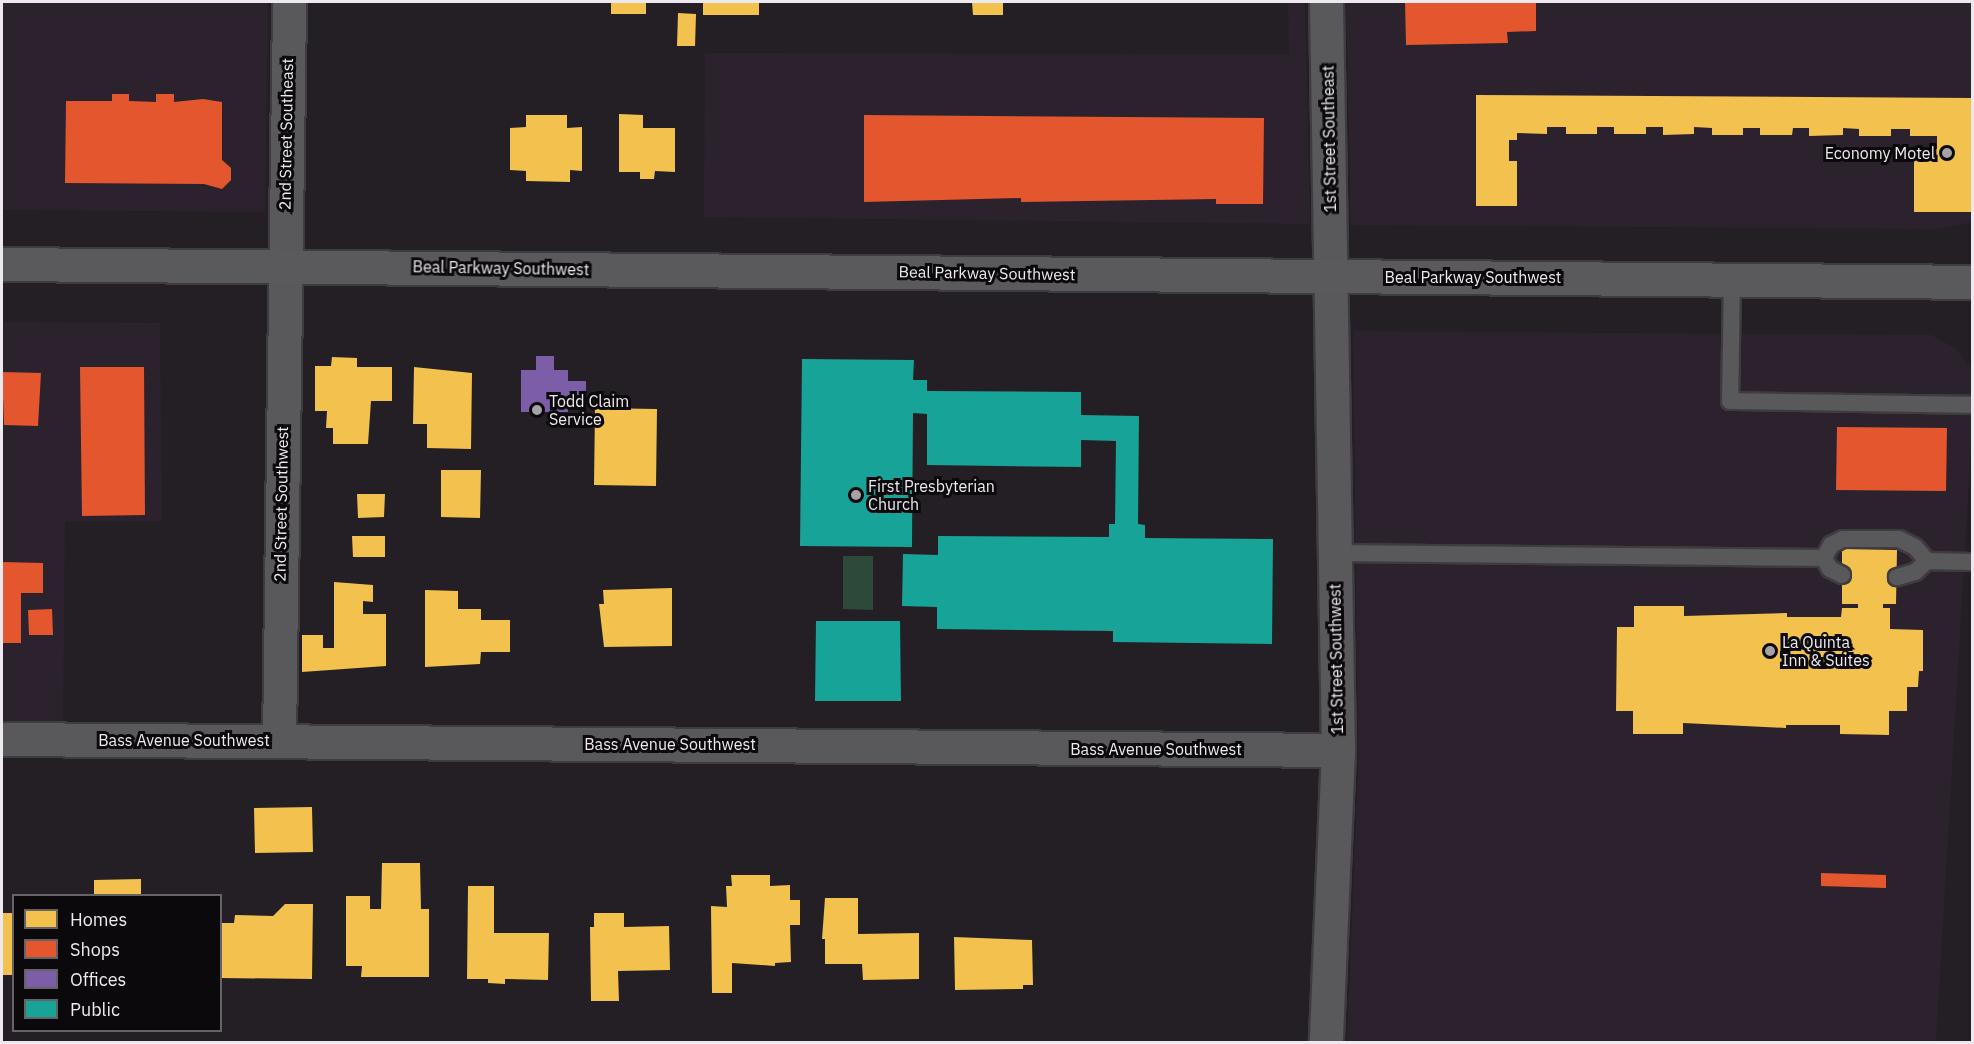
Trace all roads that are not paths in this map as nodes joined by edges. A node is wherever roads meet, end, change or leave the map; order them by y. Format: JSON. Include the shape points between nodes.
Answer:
{"nodes":[{"id":1,"x":288,"y":2,"type":"edge"},
{"id":2,"x":1326,"y":2,"type":"edge"},
{"id":3,"x":2,"y":264,"type":"edge"},
{"id":4,"x":285,"y":266,"type":"junction"},
{"id":5,"x":1331,"y":276,"type":"junction"},
{"id":6,"x":1732,"y":280,"type":"junction"},
{"id":7,"x":1972,"y":282,"type":"edge"},
{"id":8,"x":1972,"y":405,"type":"edge"},
{"id":9,"x":1335,"y":553,"type":"junction"},
{"id":10,"x":1824,"y":558,"type":"junction"},
{"id":11,"x":1927,"y":561,"type":"junction"},
{"id":12,"x":1972,"y":562,"type":"edge"},
{"id":13,"x":1842,"y":575,"type":"dead end"},
{"id":14,"x":1896,"y":577,"type":"dead end"},
{"id":15,"x":2,"y":739,"type":"edge"},
{"id":16,"x":279,"y":741,"type":"junction"},
{"id":17,"x":1338,"y":750,"type":"junction"},
{"id":18,"x":1326,"y":1042,"type":"edge"}],
"edges":[{"from":1,"to":4,"type":"street","name":"2nd Street Southeast"},
{"from":2,"to":5,"type":"street","name":"1st Street Southeast"},
{"from":3,"to":4,"type":"main road","name":"Beal Parkway Southwest"},
{"from":4,"to":5,"type":"main road","name":"Beal Parkway Southwest"},
{"from":4,"to":16,"type":"street","name":"2nd Street Southwest"},
{"from":5,"to":6,"type":"main road","name":"Beal Parkway Southwest"},
{"from":5,"to":9,"type":"street","name":"1st Street Southwest"},
{"from":6,"to":7,"type":"main road","name":"Beal Parkway Southwest"},
{"from":6,"to":8,"type":"lane","via":[[1730,401]]},
{"from":9,"to":10,"type":"lane"},
{"from":9,"to":17,"type":"street","name":"1st Street Southwest"},
{"from":10,"to":11,"type":"lane","via":[[1831,545],[1843,539],[1899,539],[1915,547]]},
{"from":10,"to":13,"type":"lane","via":[[1830,569]]},
{"from":11,"to":12,"type":"lane"},
{"from":11,"to":14,"type":"lane","via":[[1915,572]]},
{"from":15,"to":16,"type":"street","name":"Bass Avenue Southwest"},
{"from":16,"to":17,"type":"street","name":"Bass Avenue Southwest"},
{"from":17,"to":18,"type":"street","name":"1st Street Southwest"}]}
